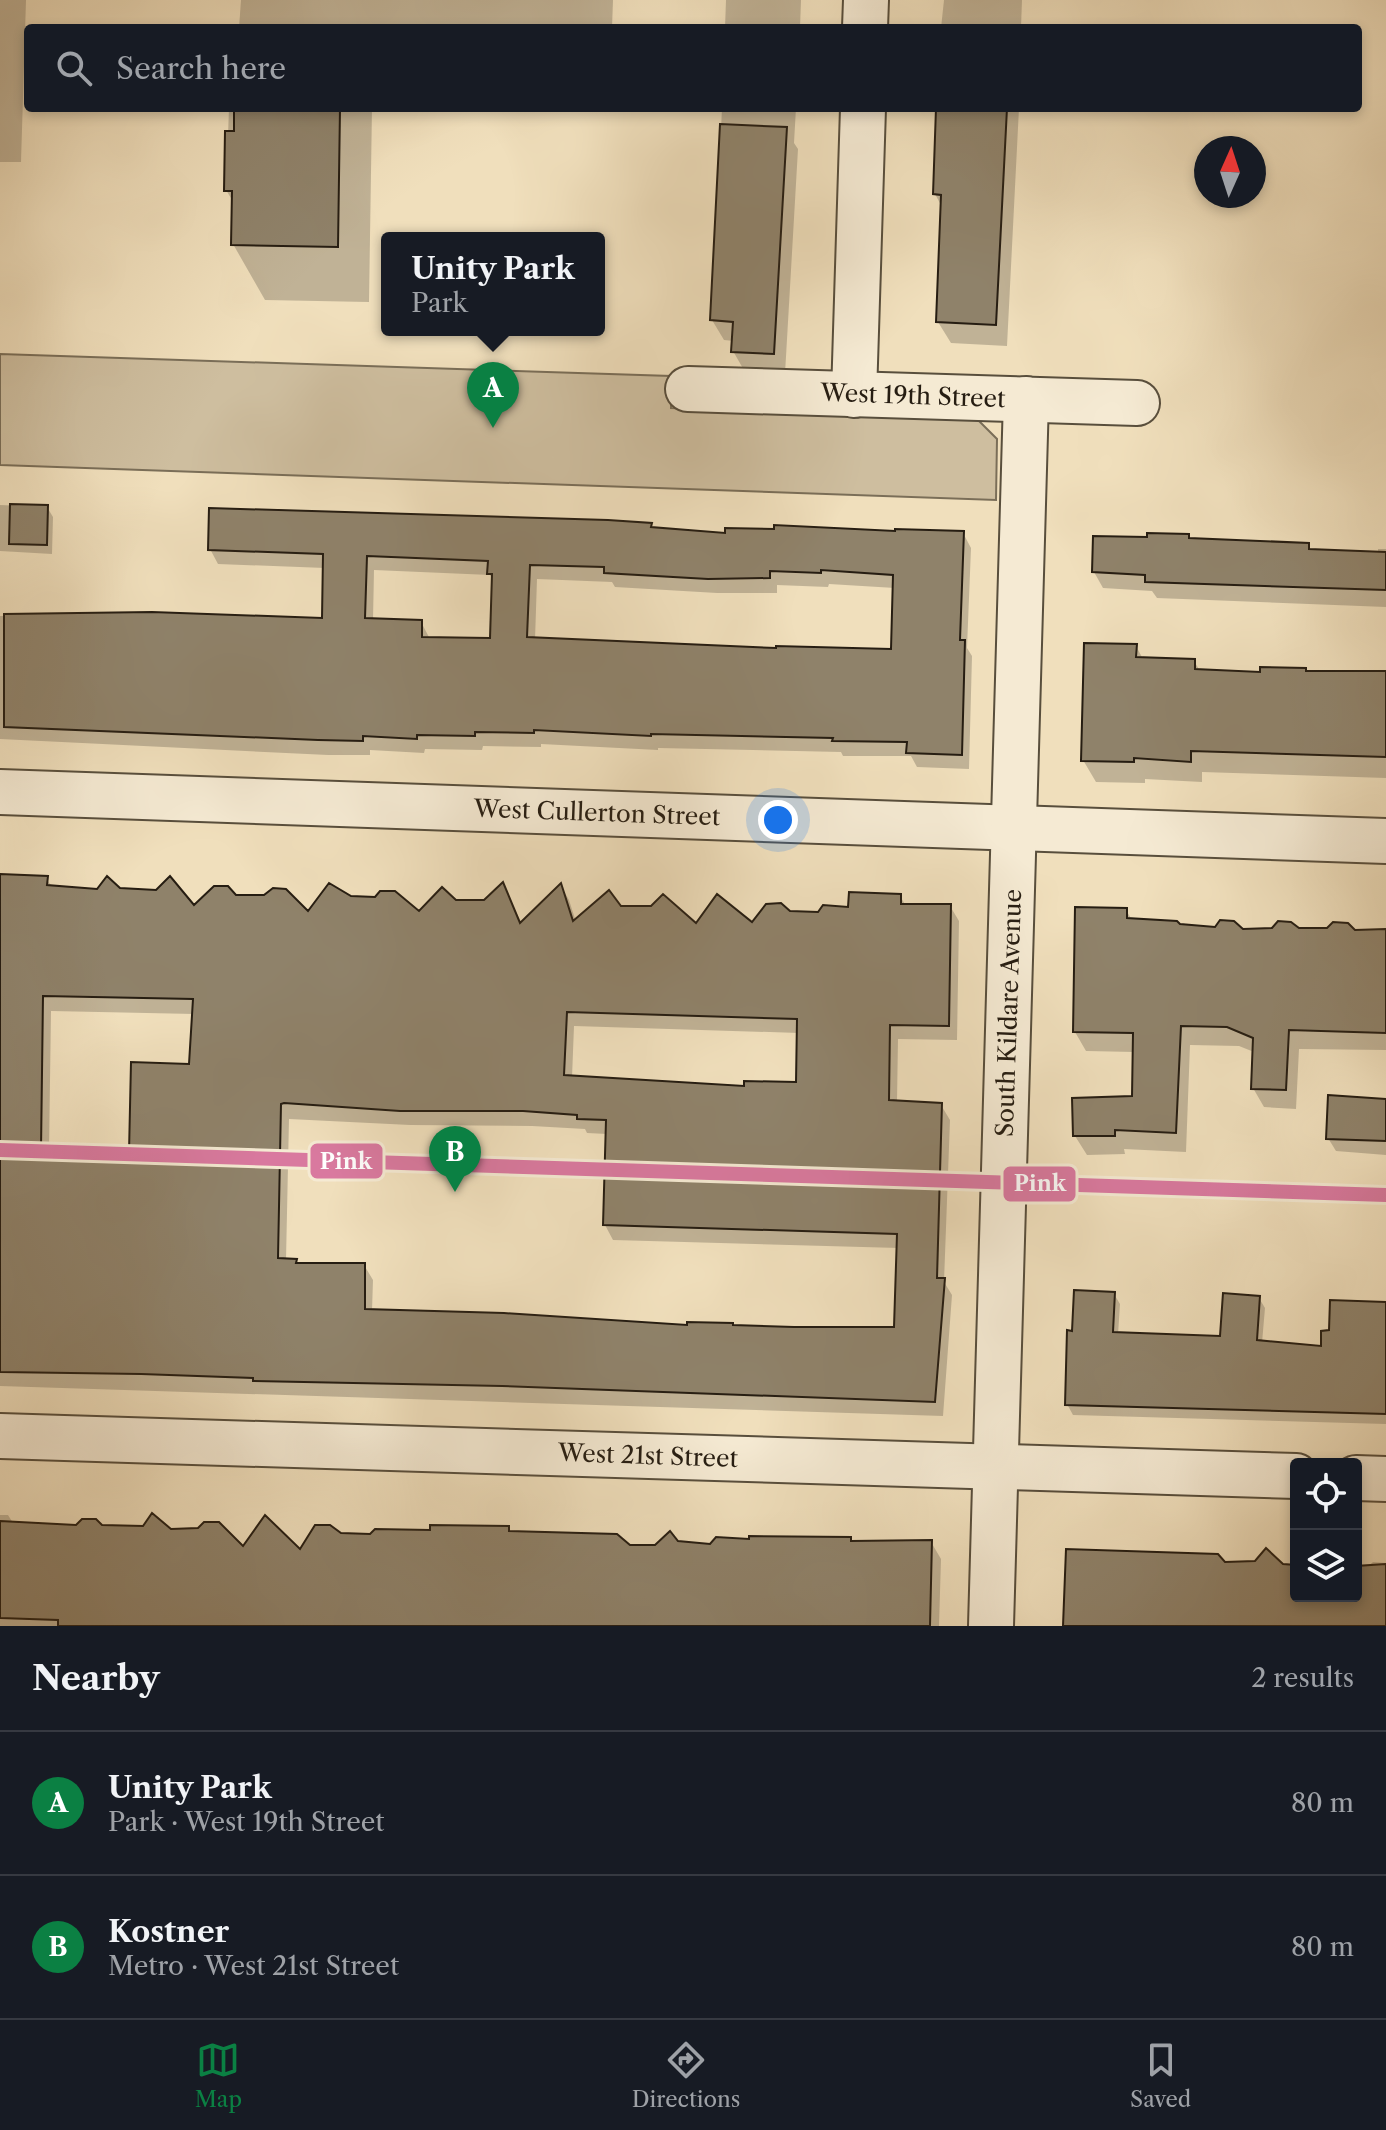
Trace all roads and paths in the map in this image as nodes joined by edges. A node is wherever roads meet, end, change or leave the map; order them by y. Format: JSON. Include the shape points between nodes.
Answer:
{"nodes":[{"id":1,"x":866,"y":0,"type":"edge"},
{"id":2,"x":865,"y":24,"type":"edge"},
{"id":3,"x":863,"y":112,"type":"edge"},
{"id":4,"x":688,"y":389,"type":"dead end"},
{"id":5,"x":854,"y":395,"type":"junction"},
{"id":6,"x":1026,"y":399,"type":"junction"},
{"id":7,"x":1137,"y":403,"type":"dead end"},
{"id":8,"x":0,"y":792,"type":"edge"},
{"id":9,"x":1015,"y":828,"type":"junction"},
{"id":10,"x":1386,"y":841,"type":"edge"},
{"id":11,"x":0,"y":1436,"type":"edge"},
{"id":12,"x":996,"y":1467,"type":"junction"},
{"id":13,"x":1290,"y":1476,"type":"edge"},
{"id":14,"x":1362,"y":1478,"type":"edge"},
{"id":15,"x":1386,"y":1479,"type":"edge"},
{"id":16,"x":991,"y":1626,"type":"edge"}],
"edges":[{"from":1,"to":2,"type":"street"},
{"from":3,"to":5,"type":"street"},
{"from":4,"to":5,"type":"street","name":"West 19th Street"},
{"from":5,"to":6,"type":"street","name":"West 19th Street"},
{"from":6,"to":7,"type":"street","name":"West 19th Street"},
{"from":6,"to":9,"type":"street","name":"South Kildare Avenue"},
{"from":8,"to":9,"type":"street","name":"West Cullerton Street"},
{"from":9,"to":10,"type":"street","name":"West Cullerton Street"},
{"from":9,"to":12,"type":"street","name":"South Kildare Avenue"},
{"from":11,"to":12,"type":"street","name":"West 21st Street"},
{"from":12,"to":13,"type":"street","name":"West 21st Street"},
{"from":12,"to":16,"type":"street","name":"South Kildare Avenue"},
{"from":14,"to":15,"type":"street"}]}
